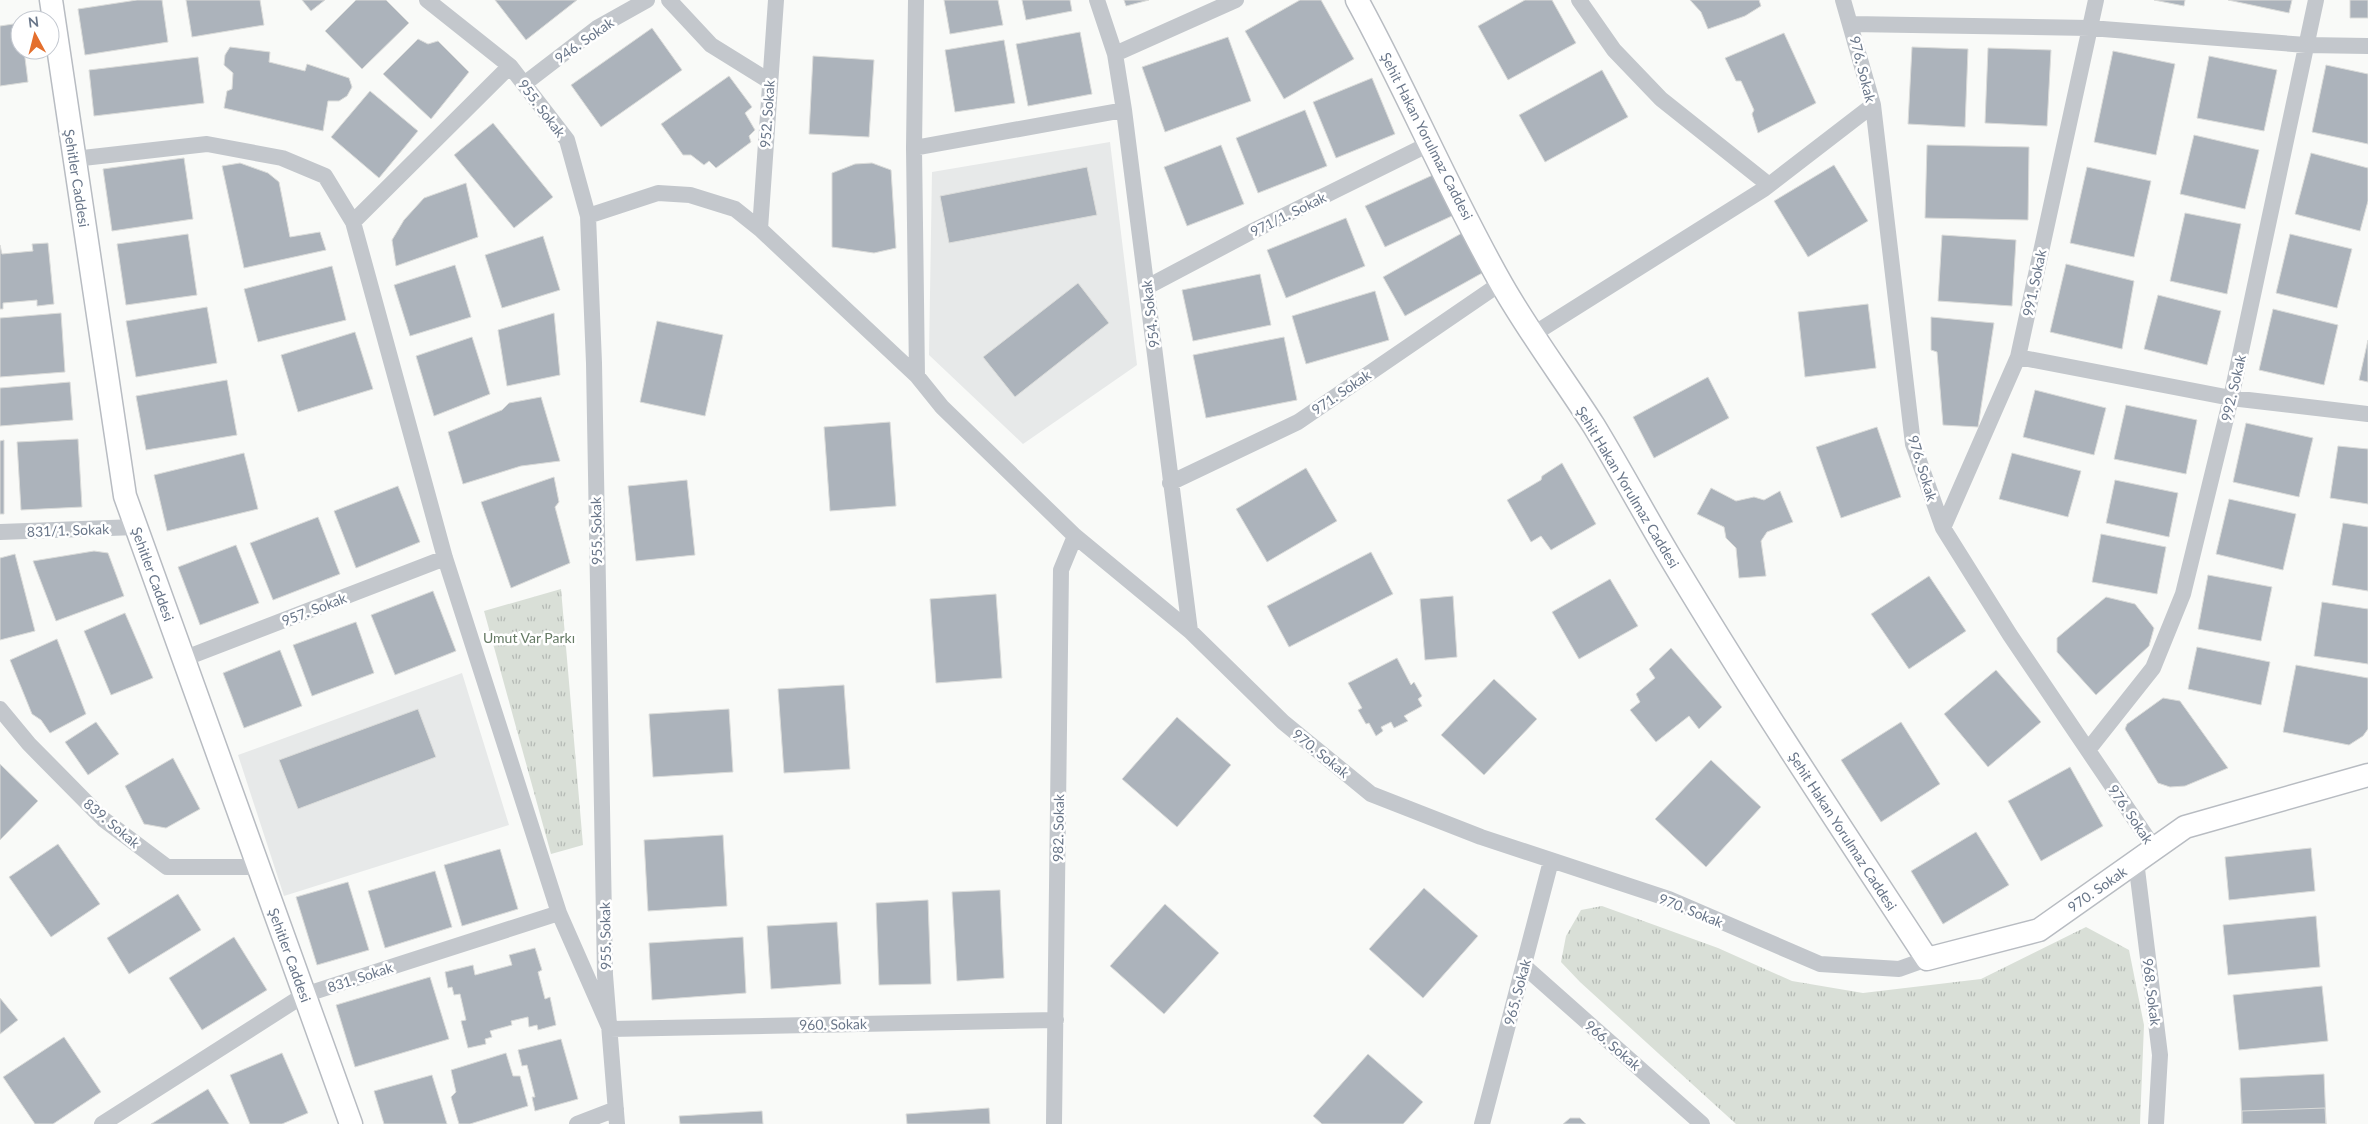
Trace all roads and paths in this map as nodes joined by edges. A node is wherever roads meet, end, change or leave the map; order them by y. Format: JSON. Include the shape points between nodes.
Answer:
{"nodes":[{"id":1,"x":51,"y":0,"type":"edge"},
{"id":2,"x":427,"y":0,"type":"edge"},
{"id":3,"x":647,"y":0,"type":"edge"},
{"id":4,"x":669,"y":0,"type":"edge"},
{"id":5,"x":776,"y":0,"type":"edge"},
{"id":6,"x":916,"y":0,"type":"edge"},
{"id":7,"x":1098,"y":0,"type":"edge"},
{"id":8,"x":1236,"y":0,"type":"edge"},
{"id":9,"x":1356,"y":0,"type":"edge"},
{"id":10,"x":1579,"y":0,"type":"edge"},
{"id":11,"x":1843,"y":0,"type":"edge"},
{"id":12,"x":2096,"y":0,"type":"edge"},
{"id":13,"x":2316,"y":0,"type":"edge"},
{"id":14,"x":1851,"y":24,"type":"junction"},
{"id":15,"x":2090,"y":28,"type":"junction"},
{"id":16,"x":2306,"y":45,"type":"junction"},
{"id":17,"x":2368,"y":46,"type":"edge"},
{"id":18,"x":1115,"y":54,"type":"junction"},
{"id":19,"x":510,"y":66,"type":"junction"},
{"id":20,"x":769,"y":81,"type":"junction"},
{"id":21,"x":524,"y":84,"type":"junction"},
{"id":22,"x":1872,"y":105,"type":"junction"},
{"id":23,"x":1124,"y":110,"type":"junction"},
{"id":24,"x":1429,"y":144,"type":"junction"},
{"id":25,"x":914,"y":148,"type":"junction"},
{"id":26,"x":74,"y":159,"type":"junction"},
{"id":27,"x":1769,"y":185,"type":"junction"},
{"id":28,"x":588,"y":216,"type":"junction"},
{"id":29,"x":353,"y":222,"type":"junction"},
{"id":30,"x":760,"y":229,"type":"junction"},
{"id":31,"x":1501,"y":283,"type":"junction"},
{"id":32,"x":1147,"y":287,"type":"junction"},
{"id":33,"x":1532,"y":335,"type":"junction"},
{"id":34,"x":2018,"y":357,"type":"junction"},
{"id":35,"x":917,"y":376,"type":"junction"},
{"id":36,"x":2231,"y":398,"type":"junction"},
{"id":37,"x":2368,"y":414,"type":"edge"},
{"id":38,"x":1170,"y":482,"type":"junction"},
{"id":39,"x":136,"y":527,"type":"junction"},
{"id":40,"x":1943,"y":528,"type":"junction"},
{"id":41,"x":0,"y":532,"type":"edge"},
{"id":42,"x":1075,"y":536,"type":"junction"},
{"id":43,"x":445,"y":558,"type":"junction"},
{"id":44,"x":1190,"y":632,"type":"junction"},
{"id":45,"x":183,"y":660,"type":"junction"},
{"id":46,"x":0,"y":709,"type":"edge"},
{"id":47,"x":2088,"y":750,"type":"junction"},
{"id":48,"x":2368,"y":775,"type":"edge"},
{"id":49,"x":2154,"y":848,"type":"junction"},
{"id":50,"x":1551,"y":860,"type":"junction"},
{"id":51,"x":2136,"y":861,"type":"junction"},
{"id":52,"x":258,"y":867,"type":"junction"},
{"id":53,"x":559,"y":913,"type":"junction"},
{"id":54,"x":1927,"y":960,"type":"junction"},
{"id":55,"x":1524,"y":966,"type":"junction"},
{"id":56,"x":304,"y":995,"type":"junction"},
{"id":57,"x":1056,"y":1020,"type":"junction"},
{"id":58,"x":610,"y":1029,"type":"junction"},
{"id":59,"x":617,"y":1117,"type":"edge"},
{"id":60,"x":102,"y":1124,"type":"edge"},
{"id":61,"x":351,"y":1124,"type":"edge"},
{"id":62,"x":577,"y":1124,"type":"edge"},
{"id":63,"x":1054,"y":1124,"type":"edge"},
{"id":64,"x":1482,"y":1124,"type":"edge"},
{"id":65,"x":1702,"y":1124,"type":"edge"},
{"id":66,"x":2156,"y":1124,"type":"edge"}],
"edges":[{"from":1,"to":26,"type":"street","name":"Şehitler Caddesi"},
{"from":2,"to":19,"type":"street","name":"955. Sokak"},
{"from":3,"to":21,"type":"street","name":"946. Sokak","via":[[597,28]]},
{"from":4,"to":20,"type":"street","via":[[711,44]]},
{"from":5,"to":20,"type":"street","name":"952. Sokak"},
{"from":6,"to":25,"type":"street"},
{"from":7,"to":18,"type":"street","name":"954. Sokak"},
{"from":8,"to":18,"type":"street"},
{"from":9,"to":24,"type":"street","name":"Şehit Hakan Yorulmaz Caddesi"},
{"from":10,"to":27,"type":"street","via":[[1614,50],[1661,99]]},
{"from":11,"to":14,"type":"street","name":"976. Sokak"},
{"from":12,"to":15,"type":"street","name":"991. Sokak"},
{"from":13,"to":16,"type":"street","name":"992. Sokak"},
{"from":14,"to":15,"type":"street"},
{"from":14,"to":22,"type":"street","name":"976. Sokak"},
{"from":15,"to":16,"type":"street"},
{"from":15,"to":34,"type":"street","name":"991. Sokak"},
{"from":16,"to":17,"type":"street"},
{"from":16,"to":36,"type":"street","name":"992. Sokak"},
{"from":18,"to":23,"type":"street","name":"954. Sokak"},
{"from":19,"to":21,"type":"street","name":"955. Sokak"},
{"from":19,"to":29,"type":"street"},
{"from":20,"to":30,"type":"street","name":"952. Sokak"},
{"from":21,"to":28,"type":"street","name":"955. Sokak","via":[[566,140]]},
{"from":22,"to":27,"type":"street"},
{"from":22,"to":40,"type":"street","name":"976. Sokak","via":[[1913,444]]},
{"from":23,"to":25,"type":"street"},
{"from":23,"to":32,"type":"street","name":"954. Sokak"},
{"from":24,"to":31,"type":"street","name":"Şehit Hakan Yorulmaz Caddesi"},
{"from":24,"to":32,"type":"street","name":"971/1. Sokak"},
{"from":25,"to":35,"type":"street"},
{"from":26,"to":29,"type":"street","via":[[207,144],[282,158],[325,176]]},
{"from":26,"to":39,"type":"street","name":"Şehitler Caddesi","via":[[125,496]]},
{"from":27,"to":33,"type":"street"},
{"from":28,"to":30,"type":"street","name":"970. Sokak","via":[[658,193],[690,195],[734,208]]},
{"from":28,"to":58,"type":"street","name":"955. Sokak","via":[[594,363],[605,975]]},
{"from":29,"to":43,"type":"street"},
{"from":30,"to":35,"type":"street","name":"970. Sokak"},
{"from":31,"to":33,"type":"street","name":"Şehit Hakan Yorulmaz Caddesi"},
{"from":31,"to":38,"type":"street","name":"971. Sokak","via":[[1298,422]]},
{"from":32,"to":38,"type":"street","name":"954. Sokak"},
{"from":33,"to":54,"type":"street","name":"Şehit Hakan Yorulmaz Caddesi","via":[[1594,427],[1756,696]]},
{"from":34,"to":36,"type":"street"},
{"from":34,"to":40,"type":"street","name":"991. Sokak"},
{"from":35,"to":42,"type":"street","name":"970. Sokak","via":[[942,407]]},
{"from":36,"to":37,"type":"street"},
{"from":36,"to":47,"type":"street","name":"992. Sokak","via":[[2183,594],[2153,668]]},
{"from":38,"to":44,"type":"street","name":"954. Sokak"},
{"from":39,"to":41,"type":"street","name":"831/1. Sokak"},
{"from":39,"to":45,"type":"street","name":"Şehitler Caddesi"},
{"from":40,"to":47,"type":"street","name":"976. Sokak"},
{"from":42,"to":44,"type":"street","name":"970. Sokak"},
{"from":42,"to":57,"type":"street","name":"982. Sokak","via":[[1061,570]]},
{"from":43,"to":45,"type":"street","name":"957. Sokak"},
{"from":43,"to":53,"type":"street"},
{"from":44,"to":50,"type":"street","name":"970. Sokak","via":[[1283,722],[1371,794],[1481,838]]},
{"from":45,"to":52,"type":"street","name":"Şehitler Caddesi"},
{"from":46,"to":52,"type":"street","name":"839. Sokak","via":[[29,744],[103,819],[167,867]]},
{"from":47,"to":49,"type":"street","name":"976. Sokak"},
{"from":48,"to":49,"type":"street","name":"970. Sokak","via":[[2185,827]]},
{"from":49,"to":51,"type":"street","name":"970. Sokak"},
{"from":50,"to":54,"type":"street","name":"970. Sokak","via":[[1668,899],[1820,964],[1899,969]]},
{"from":50,"to":55,"type":"street","name":"965. Sokak"},
{"from":51,"to":54,"type":"street","name":"970. Sokak","via":[[2039,930]]},
{"from":51,"to":66,"type":"street","name":"968. Sokak","via":[[2160,1055]]},
{"from":52,"to":56,"type":"street","name":"Şehitler Caddesi"},
{"from":53,"to":56,"type":"street","name":"831. Sokak"},
{"from":53,"to":58,"type":"street"},
{"from":55,"to":64,"type":"street","name":"965. Sokak"},
{"from":55,"to":65,"type":"street","name":"966. Sokak"},
{"from":56,"to":60,"type":"street","name":"831. Sokak"},
{"from":56,"to":61,"type":"street","name":"Şehitler Caddesi"},
{"from":57,"to":58,"type":"street","name":"960. Sokak"},
{"from":57,"to":63,"type":"street","name":"982. Sokak"},
{"from":58,"to":59,"type":"street","name":"955. Sokak"},
{"from":59,"to":62,"type":"street"}]}
